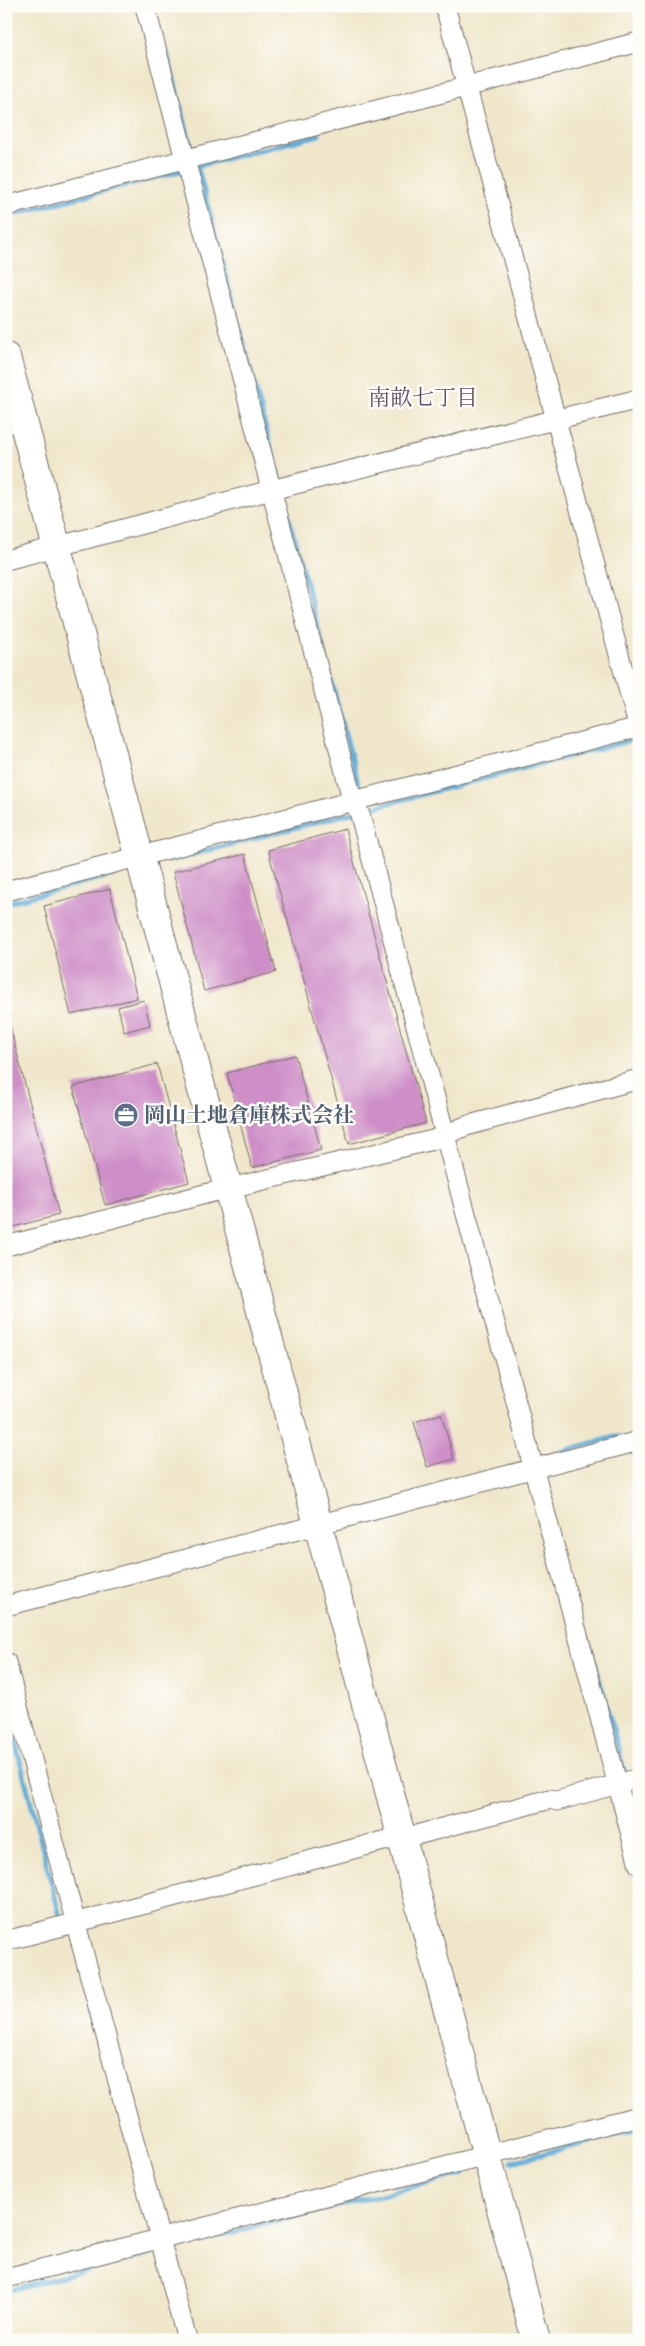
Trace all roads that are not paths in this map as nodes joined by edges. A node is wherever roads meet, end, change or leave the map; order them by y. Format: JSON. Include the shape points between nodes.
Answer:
{"nodes":[{"id":1,"x":145,"y":6,"type":"edge"},
{"id":2,"x":445,"y":6,"type":"edge"},
{"id":3,"x":639,"y":42,"type":"edge"},
{"id":4,"x":468,"y":93,"type":"junction"},
{"id":5,"x":190,"y":162,"type":"junction"},
{"id":6,"x":6,"y":206,"type":"edge"},
{"id":7,"x":6,"y":357,"type":"edge"},
{"id":8,"x":639,"y":398,"type":"edge"},
{"id":9,"x":557,"y":420,"type":"junction"},
{"id":10,"x":278,"y":488,"type":"junction"},
{"id":11,"x":57,"y":547,"type":"junction"},
{"id":12,"x":6,"y":560,"type":"edge"},
{"id":13,"x":639,"y":728,"type":"edge"},
{"id":14,"x":360,"y":805,"type":"junction"},
{"id":15,"x":139,"y":856,"type":"junction"},
{"id":16,"x":6,"y":891,"type":"edge"},
{"id":17,"x":639,"y":1079,"type":"edge"},
{"id":18,"x":451,"y":1132,"type":"junction"},
{"id":19,"x":228,"y":1188,"type":"junction"},
{"id":20,"x":6,"y":1246,"type":"edge"},
{"id":21,"x":639,"y":1441,"type":"edge"},
{"id":22,"x":537,"y":1464,"type":"junction"},
{"id":23,"x":318,"y":1527,"type":"junction"},
{"id":24,"x":6,"y":1606,"type":"edge"},
{"id":25,"x":6,"y":1662,"type":"edge"},
{"id":26,"x":627,"y":1781,"type":"edge"},
{"id":27,"x":400,"y":1837,"type":"junction"},
{"id":28,"x":639,"y":1865,"type":"edge"},
{"id":29,"x":76,"y":1922,"type":"junction"},
{"id":30,"x":6,"y":1941,"type":"edge"},
{"id":31,"x":639,"y":2116,"type":"edge"},
{"id":32,"x":487,"y":2154,"type":"junction"},
{"id":33,"x":161,"y":2238,"type":"junction"},
{"id":34,"x":6,"y":2278,"type":"edge"},
{"id":35,"x":187,"y":2340,"type":"edge"},
{"id":36,"x":536,"y":2340,"type":"edge"}],
"edges":[{"from":1,"to":5,"type":"street"},
{"from":2,"to":4,"type":"street"},
{"from":3,"to":4,"type":"street"},
{"from":4,"to":5,"type":"street"},
{"from":4,"to":9,"type":"street"},
{"from":5,"to":6,"type":"street"},
{"from":5,"to":10,"type":"street"},
{"from":7,"to":11,"type":"street"},
{"from":8,"to":9,"type":"street"},
{"from":9,"to":10,"type":"street"},
{"from":9,"to":13,"type":"street"},
{"from":10,"to":11,"type":"street"},
{"from":10,"to":14,"type":"street"},
{"from":11,"to":12,"type":"street"},
{"from":11,"to":15,"type":"street"},
{"from":13,"to":14,"type":"street"},
{"from":14,"to":15,"type":"street"},
{"from":14,"to":18,"type":"street"},
{"from":15,"to":16,"type":"street"},
{"from":15,"to":19,"type":"street"},
{"from":17,"to":18,"type":"street"},
{"from":18,"to":19,"type":"street","via":[[433,1140]]},
{"from":18,"to":22,"type":"street"},
{"from":19,"to":20,"type":"street"},
{"from":19,"to":23,"type":"street"},
{"from":21,"to":22,"type":"street"},
{"from":22,"to":23,"type":"street"},
{"from":22,"to":26,"type":"street"},
{"from":23,"to":24,"type":"street"},
{"from":23,"to":27,"type":"street"},
{"from":25,"to":29,"type":"street"},
{"from":26,"to":27,"type":"street"},
{"from":26,"to":28,"type":"street"},
{"from":27,"to":29,"type":"street"},
{"from":27,"to":32,"type":"street"},
{"from":29,"to":30,"type":"street"},
{"from":29,"to":33,"type":"street"},
{"from":31,"to":32,"type":"street"},
{"from":32,"to":33,"type":"street"},
{"from":32,"to":36,"type":"street"},
{"from":33,"to":34,"type":"street"},
{"from":33,"to":35,"type":"street"}]}
